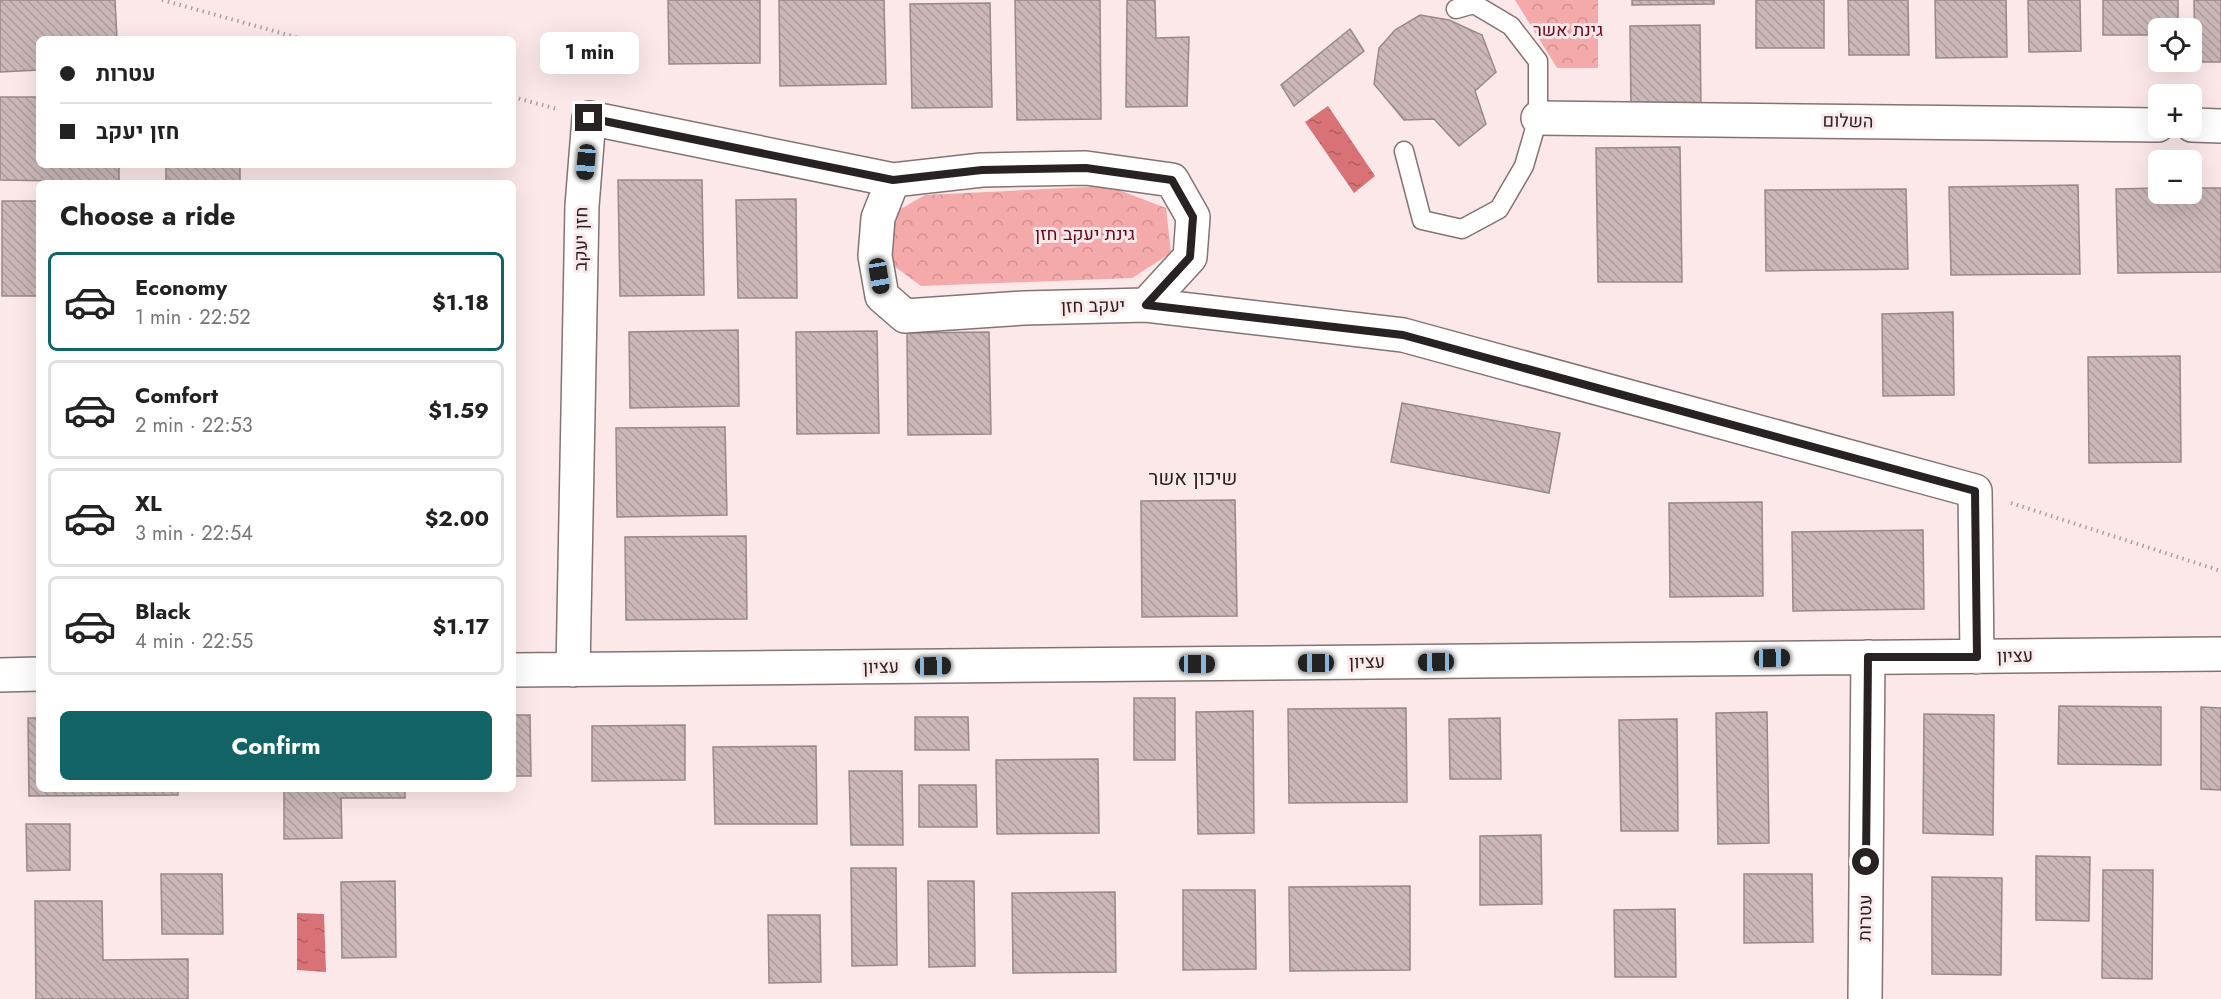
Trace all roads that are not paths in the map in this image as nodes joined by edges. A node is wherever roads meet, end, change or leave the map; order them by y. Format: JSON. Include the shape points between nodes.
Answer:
{"nodes":[{"id":1,"x":1456,"y":9,"type":"dead end"},
{"id":2,"x":1538,"y":118,"type":"junction"},
{"id":3,"x":2148,"y":125,"type":"edge"},
{"id":4,"x":2202,"y":125,"type":"edge"},
{"id":5,"x":2221,"y":126,"type":"edge"},
{"id":6,"x":1404,"y":151,"type":"dead end"},
{"id":7,"x":893,"y":180,"type":"junction"},
{"id":8,"x":1146,"y":305,"type":"junction"},
{"id":9,"x":2221,"y":654,"type":"edge"},
{"id":10,"x":1868,"y":657,"type":"junction"},
{"id":11,"x":1977,"y":657,"type":"junction"},
{"id":12,"x":516,"y":670,"type":"edge"},
{"id":13,"x":573,"y":670,"type":"junction"},
{"id":14,"x":36,"y":674,"type":"edge"},
{"id":15,"x":0,"y":675,"type":"edge"},
{"id":16,"x":1864,"y":999,"type":"edge"}],
"edges":[{"from":1,"to":2,"type":"lane","via":[[1474,4],[1512,26],[1538,61]]},
{"from":2,"to":3,"type":"street","name":"השלום"},
{"from":2,"to":6,"type":"lane","via":[[1524,166],[1499,209],[1462,229],[1422,220]]},
{"from":4,"to":5,"type":"street"},
{"from":7,"to":8,"type":"street","name":"יעקב חזן","via":[[878,218],[875,256],[882,296],[906,316]]},
{"from":7,"to":8,"type":"street","name":"יעקב חזן","via":[[982,170],[1086,168],[1172,180],[1193,217],[1190,257]]},
{"from":7,"to":13,"type":"street","name":"חזן יעקב","via":[[589,118],[582,206]]},
{"from":8,"to":11,"type":"street","via":[[1403,335],[1975,491]]},
{"from":9,"to":11,"type":"street","name":"עציון"},
{"from":10,"to":11,"type":"street","name":"עציון"},
{"from":10,"to":13,"type":"street","name":"עציון"},
{"from":10,"to":16,"type":"street","name":"עטרות"},
{"from":12,"to":13,"type":"street","name":"עציון"},
{"from":14,"to":15,"type":"street"}]}
